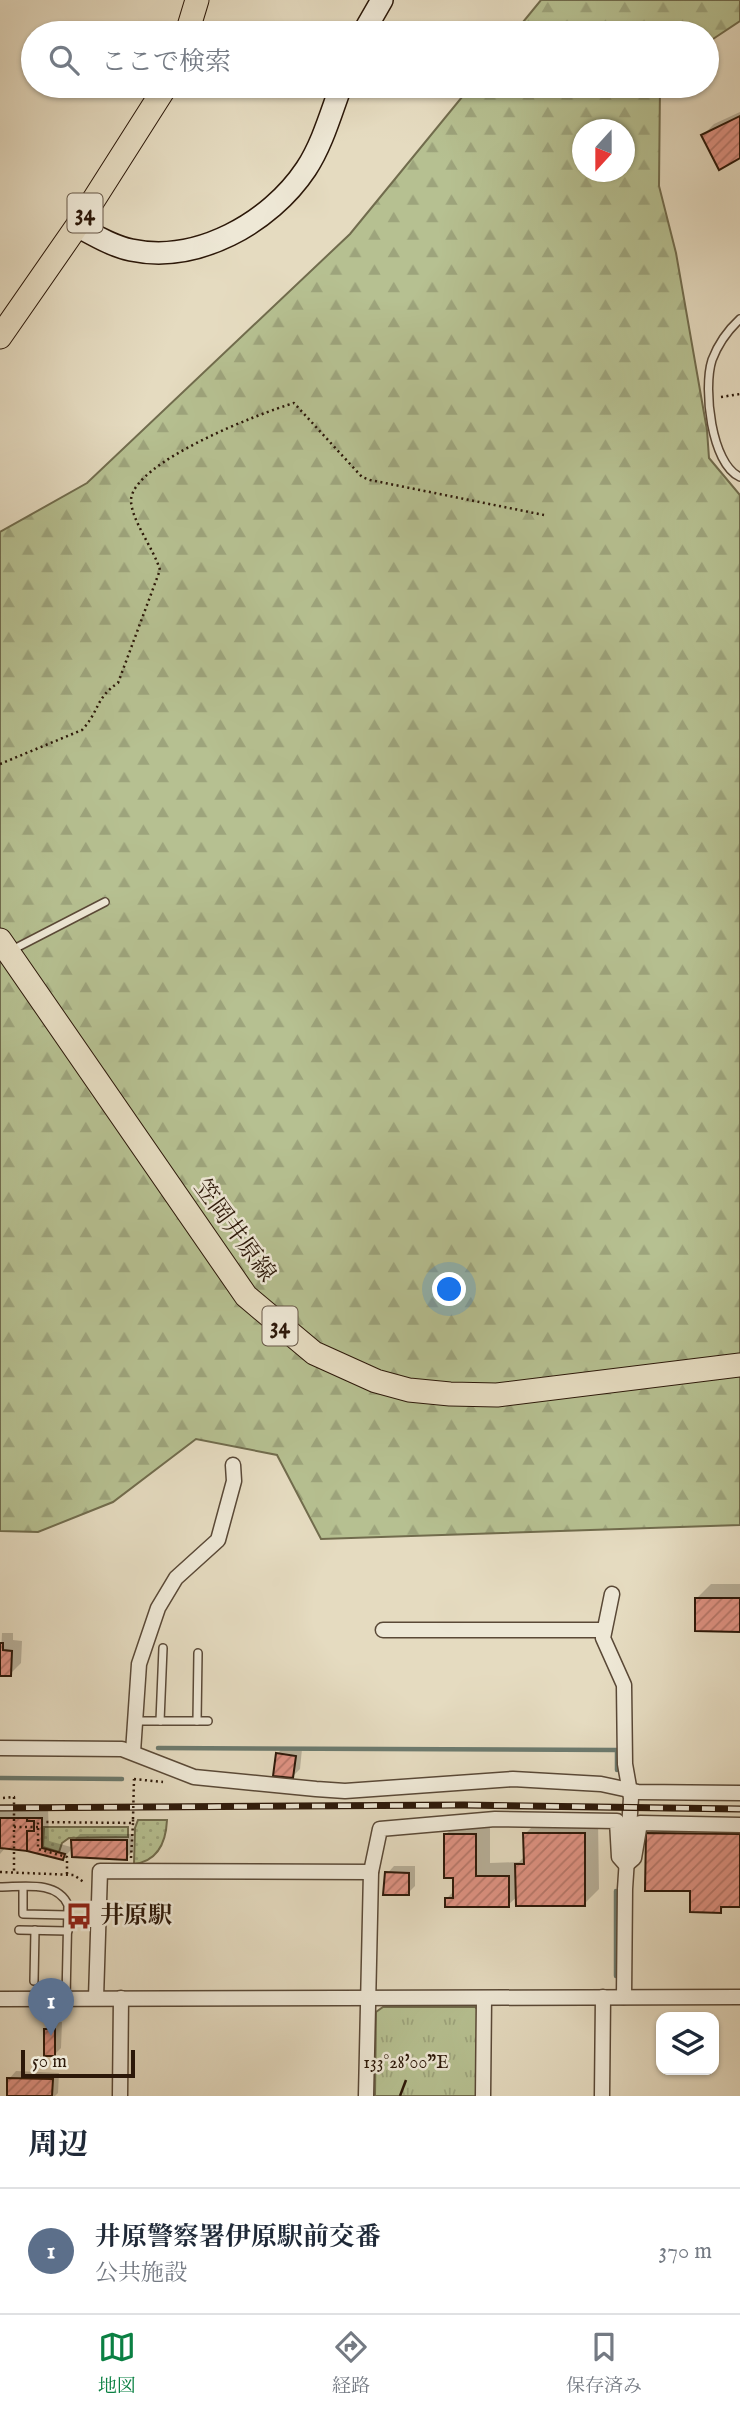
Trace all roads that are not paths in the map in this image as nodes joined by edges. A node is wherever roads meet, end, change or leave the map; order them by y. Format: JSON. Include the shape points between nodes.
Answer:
{"nodes":[{"id":1,"x":197,"y":0,"type":"edge"},
{"id":2,"x":382,"y":0,"type":"edge"},
{"id":3,"x":191,"y":21,"type":"edge"},
{"id":4,"x":370,"y":21,"type":"edge"},
{"id":5,"x":158,"y":98,"type":"edge"},
{"id":6,"x":336,"y":98,"type":"edge"},
{"id":7,"x":77,"y":226,"type":"junction"},
{"id":8,"x":740,"y":319,"type":"edge"},
{"id":9,"x":0,"y":337,"type":"edge"},
{"id":10,"x":740,"y":477,"type":"edge"},
{"id":11,"x":105,"y":902,"type":"dead end"},
{"id":12,"x":4,"y":946,"type":"edge"},
{"id":13,"x":740,"y":1365,"type":"edge"},
{"id":14,"x":233,"y":1465,"type":"dead end"},
{"id":15,"x":612,"y":1594,"type":"dead end"},
{"id":16,"x":383,"y":1630,"type":"dead end"},
{"id":17,"x":604,"y":1630,"type":"junction"},
{"id":18,"x":163,"y":1648,"type":"dead end"},
{"id":19,"x":198,"y":1653,"type":"dead end"},
{"id":20,"x":135,"y":1721,"type":"junction"},
{"id":21,"x":160,"y":1721,"type":"junction"},
{"id":22,"x":197,"y":1721,"type":"junction"},
{"id":23,"x":208,"y":1721,"type":"dead end"},
{"id":24,"x":0,"y":1748,"type":"edge"},
{"id":25,"x":133,"y":1752,"type":"junction"},
{"id":26,"x":629,"y":1790,"type":"junction"},
{"id":27,"x":740,"y":1793,"type":"edge"},
{"id":28,"x":740,"y":1825,"type":"edge"},
{"id":29,"x":626,"y":1865,"type":"junction"},
{"id":30,"x":371,"y":1872,"type":"junction"},
{"id":31,"x":0,"y":1887,"type":"edge"},
{"id":32,"x":23,"y":1887,"type":"junction"},
{"id":33,"x":68,"y":1915,"type":"junction"},
{"id":34,"x":19,"y":1930,"type":"dead end"},
{"id":35,"x":35,"y":1930,"type":"junction"},
{"id":36,"x":68,"y":1931,"type":"junction"},
{"id":37,"x":34,"y":1981,"type":"dead end"},
{"id":38,"x":603,"y":1997,"type":"junction"},
{"id":39,"x":624,"y":1997,"type":"junction"},
{"id":40,"x":740,"y":1997,"type":"edge"},
{"id":41,"x":66,"y":1998,"type":"junction"},
{"id":42,"x":96,"y":1998,"type":"junction"},
{"id":43,"x":121,"y":1998,"type":"junction"},
{"id":44,"x":0,"y":1999,"type":"edge"},
{"id":45,"x":484,"y":1999,"type":"junction"},
{"id":46,"x":369,"y":2000,"type":"junction"},
{"id":47,"x":120,"y":2096,"type":"edge"},
{"id":48,"x":366,"y":2096,"type":"edge"},
{"id":49,"x":484,"y":2096,"type":"edge"},
{"id":50,"x":602,"y":2096,"type":"edge"}],
"edges":[{"from":1,"to":3,"type":"main road"},
{"from":2,"to":4,"type":"street"},
{"from":5,"to":7,"type":"main road","number":"34"},
{"from":6,"to":7,"type":"street","via":[[307,167],[289,192],[240,230],[212,242],[158,252],[131,250]]},
{"from":7,"to":9,"type":"main road","number":"34"},
{"from":8,"to":10,"type":"lane","via":[[727,331],[709,375],[717,450],[723,463]]},
{"from":11,"to":12,"type":"lane"},
{"from":12,"to":13,"type":"main road","name":"笠岡井原線","number":"34","via":[[246,1296],[314,1353],[376,1381],[450,1395],[497,1395]]},
{"from":14,"to":20,"type":"street","via":[[234,1481],[218,1540],[176,1578],[158,1608],[139,1664]]},
{"from":15,"to":17,"type":"street"},
{"from":16,"to":17,"type":"street"},
{"from":17,"to":26,"type":"street","via":[[603,1638],[624,1685]]},
{"from":18,"to":21,"type":"lane"},
{"from":19,"to":22,"type":"lane"},
{"from":20,"to":21,"type":"lane"},
{"from":20,"to":25,"type":"street"},
{"from":21,"to":22,"type":"lane"},
{"from":22,"to":23,"type":"lane"},
{"from":24,"to":25,"type":"street"},
{"from":25,"to":26,"type":"street","via":[[194,1777],[316,1789],[513,1779]]},
{"from":26,"to":27,"type":"street"},
{"from":26,"to":29,"type":"street"},
{"from":28,"to":29,"type":"street","via":[[640,1824],[634,1858]]},
{"from":29,"to":30,"type":"street","via":[[619,1857],[617,1821],[495,1819],[384,1826],[377,1833]]},
{"from":29,"to":39,"type":"street"},
{"from":30,"to":42,"type":"street","via":[[100,1871]]},
{"from":30,"to":46,"type":"street"},
{"from":31,"to":32,"type":"lane"},
{"from":32,"to":33,"type":"lane","via":[[58,1891],[68,1905]]},
{"from":32,"to":33,"type":"lane","via":[[23,1913]]},
{"from":33,"to":36,"type":"lane"},
{"from":34,"to":35,"type":"lane"},
{"from":35,"to":36,"type":"lane"},
{"from":35,"to":37,"type":"lane"},
{"from":36,"to":41,"type":"lane"},
{"from":38,"to":39,"type":"street"},
{"from":38,"to":45,"type":"street"},
{"from":38,"to":50,"type":"street"},
{"from":39,"to":40,"type":"street"},
{"from":41,"to":42,"type":"street"},
{"from":41,"to":44,"type":"street"},
{"from":42,"to":43,"type":"street"},
{"from":43,"to":46,"type":"street"},
{"from":43,"to":47,"type":"street"},
{"from":45,"to":46,"type":"street"},
{"from":45,"to":49,"type":"street"},
{"from":46,"to":48,"type":"street"}]}
